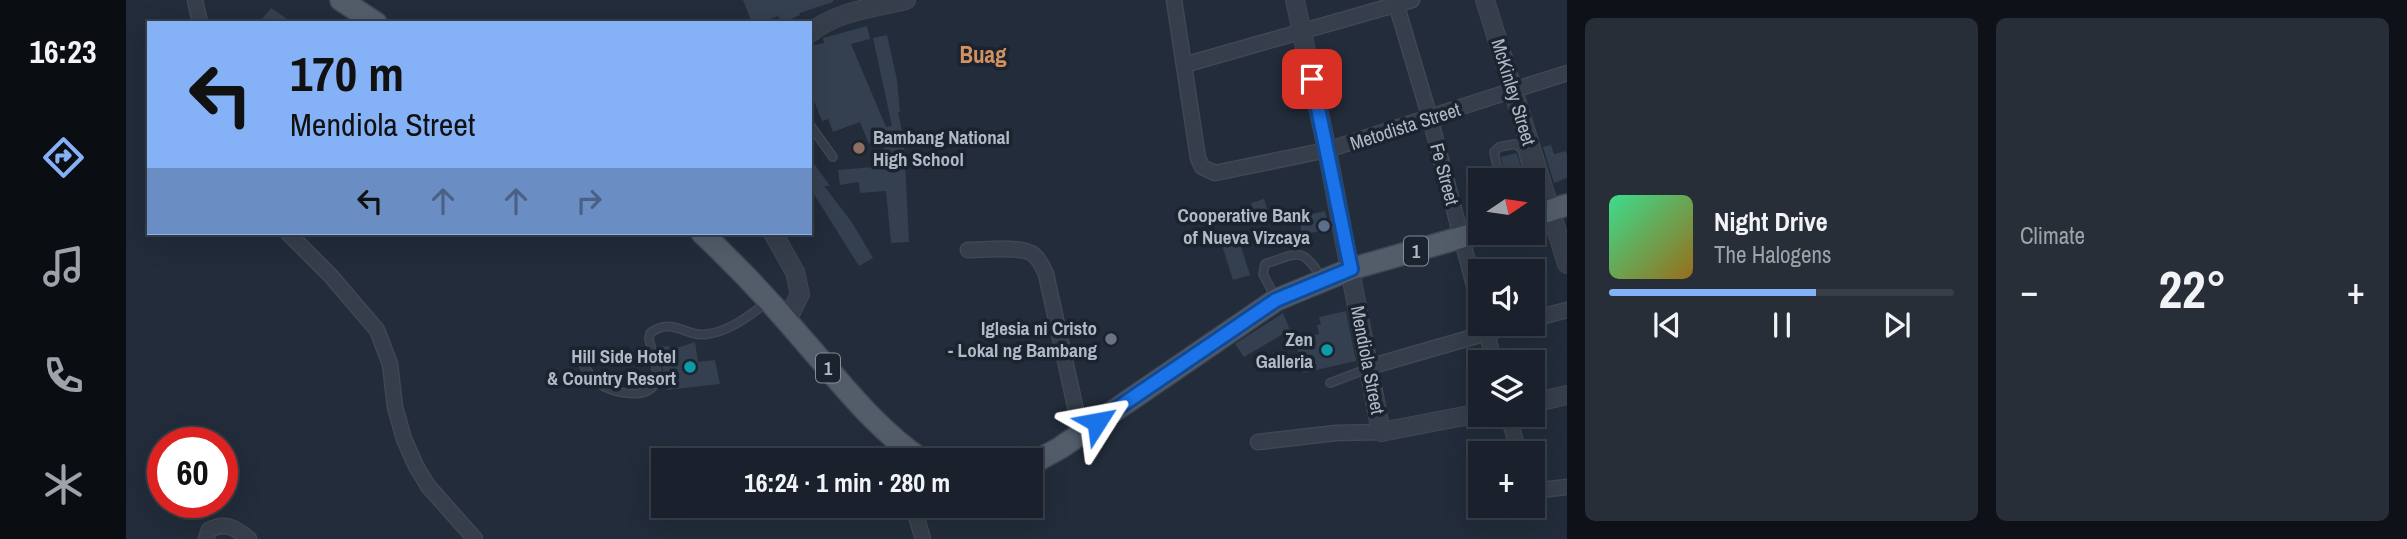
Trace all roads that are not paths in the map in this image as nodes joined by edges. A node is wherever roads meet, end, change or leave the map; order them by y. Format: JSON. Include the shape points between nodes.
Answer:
{"nodes":[{"id":1,"x":195,"y":0,"type":"edge"},
{"id":2,"x":341,"y":0,"type":"edge"},
{"id":3,"x":906,"y":0,"type":"edge"},
{"id":4,"x":1174,"y":0,"type":"edge"},
{"id":5,"x":1295,"y":0,"type":"edge"},
{"id":6,"x":1412,"y":0,"type":"edge"},
{"id":7,"x":1485,"y":0,"type":"edge"},
{"id":8,"x":1395,"y":3,"type":"edge"},
{"id":9,"x":200,"y":21,"type":"edge"},
{"id":10,"x":373,"y":21,"type":"edge"},
{"id":11,"x":812,"y":31,"type":"edge"},
{"id":12,"x":1301,"y":32,"type":"junction"},
{"id":13,"x":1184,"y":65,"type":"junction"},
{"id":14,"x":1567,"y":73,"type":"edge"},
{"id":15,"x":1514,"y":90,"type":"junction"},
{"id":16,"x":1430,"y":118,"type":"junction"},
{"id":17,"x":812,"y":128,"type":"edge"},
{"id":18,"x":1327,"y":150,"type":"junction"},
{"id":19,"x":833,"y":157,"type":"dead end"},
{"id":20,"x":1497,"y":168,"type":"edge"},
{"id":21,"x":1528,"y":168,"type":"edge"},
{"id":22,"x":1548,"y":211,"type":"edge"},
{"id":23,"x":1468,"y":226,"type":"edge"},
{"id":24,"x":290,"y":235,"type":"edge"},
{"id":25,"x":704,"y":235,"type":"edge"},
{"id":26,"x":774,"y":235,"type":"edge"},
{"id":27,"x":1468,"y":236,"type":"edge"},
{"id":28,"x":968,"y":250,"type":"dead end"},
{"id":29,"x":1567,"y":264,"type":"edge"},
{"id":30,"x":1351,"y":269,"type":"junction"},
{"id":31,"x":1322,"y":279,"type":"junction"},
{"id":32,"x":769,"y":300,"type":"junction"},
{"id":33,"x":1276,"y":300,"type":"junction"},
{"id":34,"x":1567,"y":310,"type":"edge"},
{"id":35,"x":1545,"y":316,"type":"edge"},
{"id":36,"x":787,"y":320,"type":"junction"},
{"id":37,"x":1468,"y":334,"type":"edge"},
{"id":38,"x":584,"y":366,"type":"dead end"},
{"id":39,"x":1369,"y":367,"type":"junction"},
{"id":40,"x":1330,"y":383,"type":"dead end"},
{"id":41,"x":1567,"y":395,"type":"edge"},
{"id":42,"x":1545,"y":400,"type":"edge"},
{"id":43,"x":1468,"y":415,"type":"edge"},
{"id":44,"x":1381,"y":432,"type":"junction"},
{"id":45,"x":1081,"y":433,"type":"junction"},
{"id":46,"x":1258,"y":442,"type":"dead end"},
{"id":47,"x":904,"y":448,"type":"edge"},
{"id":48,"x":1043,"y":457,"type":"edge"},
{"id":49,"x":1567,"y":486,"type":"edge"},
{"id":50,"x":1545,"y":489,"type":"edge"},
{"id":51,"x":917,"y":518,"type":"edge"},
{"id":52,"x":206,"y":539,"type":"edge"},
{"id":53,"x":249,"y":539,"type":"edge"},
{"id":54,"x":475,"y":539,"type":"edge"},
{"id":55,"x":923,"y":539,"type":"edge"}],
"edges":[{"from":1,"to":9,"type":"street"},
{"from":2,"to":10,"type":"main road"},
{"from":3,"to":11,"type":"street","via":[[839,16]]},
{"from":4,"to":13,"type":"street","name":"Metodista Street"},
{"from":5,"to":12,"type":"street","name":"Mendiola Street"},
{"from":6,"to":8,"type":"street"},
{"from":7,"to":15,"type":"street","name":"McKinley Street"},
{"from":8,"to":12,"type":"street"},
{"from":8,"to":16,"type":"street","name":"Fe Street"},
{"from":12,"to":13,"type":"street"},
{"from":12,"to":18,"type":"street","name":"Mendiola Street"},
{"from":13,"to":18,"type":"street","name":"Metodista Street","via":[[1199,158],[1205,170],[1222,173]]},
{"from":14,"to":15,"type":"street","name":"Metodista Street"},
{"from":15,"to":16,"type":"street","name":"Metodista Street"},
{"from":15,"to":22,"type":"street","name":"McKinley Street"},
{"from":16,"to":18,"type":"street","name":"Metodista Street"},
{"from":16,"to":23,"type":"street","name":"Fe Street"},
{"from":17,"to":19,"type":"lane"},
{"from":18,"to":30,"type":"street","name":"Mendiola Street"},
{"from":20,"to":21,"type":"lane","via":[[1494,152],[1515,144],[1522,149]]},
{"from":22,"to":29,"type":"street","name":"McKinley Street"},
{"from":24,"to":54,"type":"street","via":[[377,330],[388,353],[398,418],[416,466]]},
{"from":25,"to":32,"type":"main road","number":"1"},
{"from":26,"to":36,"type":"street","via":[[795,272],[800,294]]},
{"from":27,"to":30,"type":"main road","number":"1"},
{"from":28,"to":45,"type":"street","via":[[1020,250],[1032,253],[1040,262]]},
{"from":30,"to":31,"type":"main road","number":"1"},
{"from":30,"to":39,"type":"street","name":"Mendiola Street"},
{"from":31,"to":33,"type":"main road","number":"1"},
{"from":31,"to":33,"type":"lane","via":[[1302,254],[1265,264],[1263,274]]},
{"from":32,"to":36,"type":"main road","number":"1"},
{"from":32,"to":38,"type":"lane","via":[[730,327],[706,335],[673,326],[650,333],[656,378],[646,391],[614,391],[602,386]]},
{"from":33,"to":45,"type":"main road","number":"1"},
{"from":34,"to":35,"type":"street"},
{"from":36,"to":47,"type":"main road","number":"1","via":[[864,410]]},
{"from":37,"to":39,"type":"street"},
{"from":39,"to":40,"type":"lane"},
{"from":39,"to":44,"type":"street","name":"Mendiola Street"},
{"from":41,"to":42,"type":"street"},
{"from":43,"to":44,"type":"street"},
{"from":44,"to":46,"type":"street"},
{"from":45,"to":48,"type":"main road","number":"1"},
{"from":49,"to":50,"type":"street"},
{"from":51,"to":55,"type":"street"},
{"from":52,"to":53,"type":"street","via":[[209,530],[218,525],[237,528]]}]}
